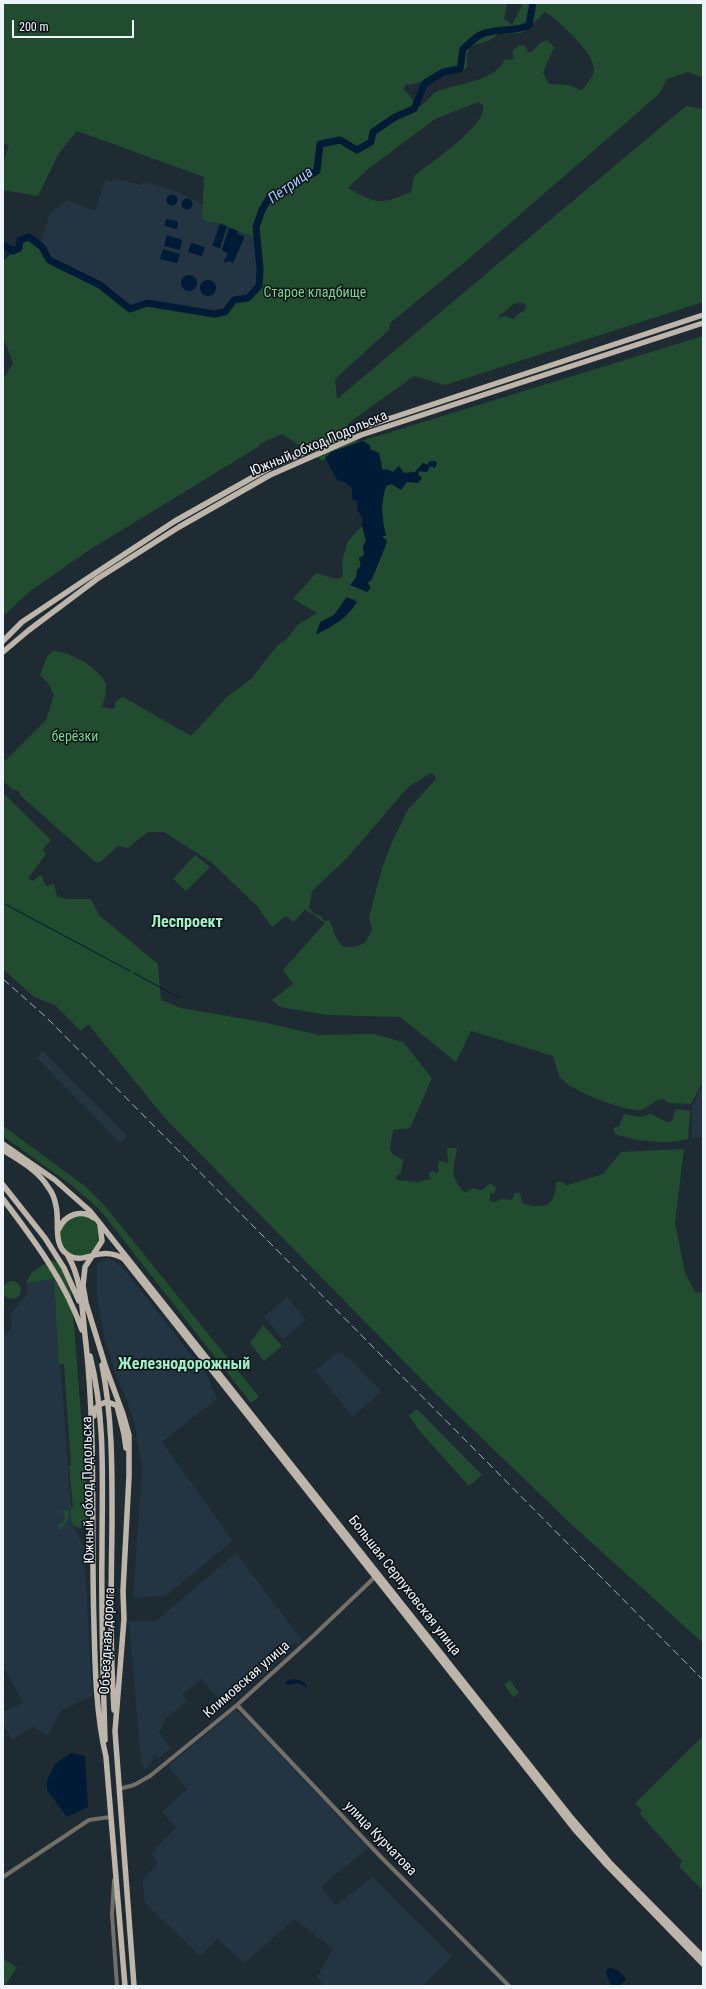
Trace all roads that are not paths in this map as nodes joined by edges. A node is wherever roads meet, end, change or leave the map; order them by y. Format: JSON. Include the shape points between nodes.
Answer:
{"nodes":[{"id":1,"x":703,"y":315,"type":"edge"},
{"id":2,"x":703,"y":323,"type":"edge"},
{"id":3,"x":3,"y":641,"type":"edge"},
{"id":4,"x":3,"y":652,"type":"edge"},
{"id":5,"x":3,"y":1144,"type":"edge"},
{"id":6,"x":3,"y":1150,"type":"edge"},
{"id":7,"x":3,"y":1184,"type":"edge"},
{"id":8,"x":3,"y":1199,"type":"edge"},
{"id":9,"x":97,"y":1221,"type":"junction"},
{"id":10,"x":58,"y":1231,"type":"junction"},
{"id":11,"x":94,"y":1254,"type":"junction"},
{"id":12,"x":68,"y":1255,"type":"junction"},
{"id":13,"x":92,"y":1442,"type":"junction"},
{"id":14,"x":129,"y":1476,"type":"junction"},
{"id":15,"x":377,"y":1575,"type":"junction"},
{"id":16,"x":237,"y":1705,"type":"junction"},
{"id":17,"x":115,"y":1731,"type":"junction"},
{"id":18,"x":106,"y":1757,"type":"junction"},
{"id":19,"x":119,"y":1789,"type":"junction"},
{"id":20,"x":110,"y":1817,"type":"junction"},
{"id":21,"x":115,"y":1872,"type":"junction"},
{"id":22,"x":3,"y":1877,"type":"edge"},
{"id":23,"x":703,"y":1957,"type":"edge"},
{"id":24,"x":703,"y":1964,"type":"edge"},
{"id":25,"x":117,"y":1986,"type":"edge"},
{"id":26,"x":125,"y":1986,"type":"edge"},
{"id":27,"x":134,"y":1986,"type":"edge"},
{"id":28,"x":509,"y":1986,"type":"edge"}],
"edges":[{"from":1,"to":3,"type":"main road","name":"Южный обход Подольска","via":[[361,428],[271,467],[175,521],[106,565],[22,622]]},
{"from":2,"to":4,"type":"main road","name":"Южный обход Подольска","via":[[361,435],[270,475],[179,527],[97,579]]},
{"from":5,"to":9,"type":"main road","name":"Большая Серпуховская улица","via":[[71,1192]]},
{"from":6,"to":10,"type":"main road","via":[[39,1176],[48,1186],[56,1206]]},
{"from":7,"to":17,"type":"main road","name":"Южный обход Подольска","via":[[45,1238],[64,1268],[91,1328],[102,1364],[109,1402],[113,1452],[111,1643]]},
{"from":8,"to":18,"type":"main road","name":"Южный обход Подольска","via":[[55,1272],[80,1325],[94,1374],[101,1414],[103,1452],[102,1644]]},
{"from":9,"to":10,"type":"main road","via":[[87,1214],[75,1214],[64,1220]]},
{"from":9,"to":11,"type":"main road","via":[[102,1230],[102,1241]]},
{"from":9,"to":15,"type":"main road","name":"Большая Серпуховская улица"},
{"from":10,"to":12,"type":"main road","via":[[60,1247]]},
{"from":11,"to":12,"type":"main road","via":[[84,1258]]},
{"from":11,"to":14,"type":"main road","name":"Объездная дорога","via":[[85,1267],[86,1303],[129,1435]]},
{"from":11,"to":15,"type":"main road","name":"Большая Серпуховская улица","via":[[111,1254],[124,1259]]},
{"from":12,"to":13,"type":"main road","name":"Объездная дорога","via":[[75,1269],[80,1297]]},
{"from":13,"to":14,"type":"main road","via":[[94,1410],[106,1402],[116,1406],[124,1434]]},
{"from":13,"to":18,"type":"main road","name":"Объездная дорога","via":[[94,1650],[99,1722]]},
{"from":14,"to":17,"type":"main road","name":"Объездная дорога","via":[[124,1619]]},
{"from":15,"to":16,"type":"street","name":"Климовская улица"},
{"from":15,"to":23,"type":"main road","name":"Большая Серпуховская улица","via":[[590,1841]]},
{"from":15,"to":24,"type":"main road","name":"Большая Серпуховская улица","via":[[587,1844]]},
{"from":16,"to":19,"type":"street","name":"Климовская улица","via":[[150,1776],[134,1785]]},
{"from":16,"to":28,"type":"street","name":"улица Курчатова","via":[[380,1856]]},
{"from":17,"to":19,"type":"main road","name":"Объездная дорога"},
{"from":18,"to":20,"type":"main road","name":"Объездная дорога"},
{"from":19,"to":27,"type":"main road","name":"Объездная дорога"},
{"from":20,"to":21,"type":"main road","name":"Объездная дорога"},
{"from":20,"to":22,"type":"street","via":[[89,1820]]},
{"from":21,"to":25,"type":"street","via":[[112,1914]]},
{"from":21,"to":26,"type":"main road","name":"Объездная дорога"}]}
